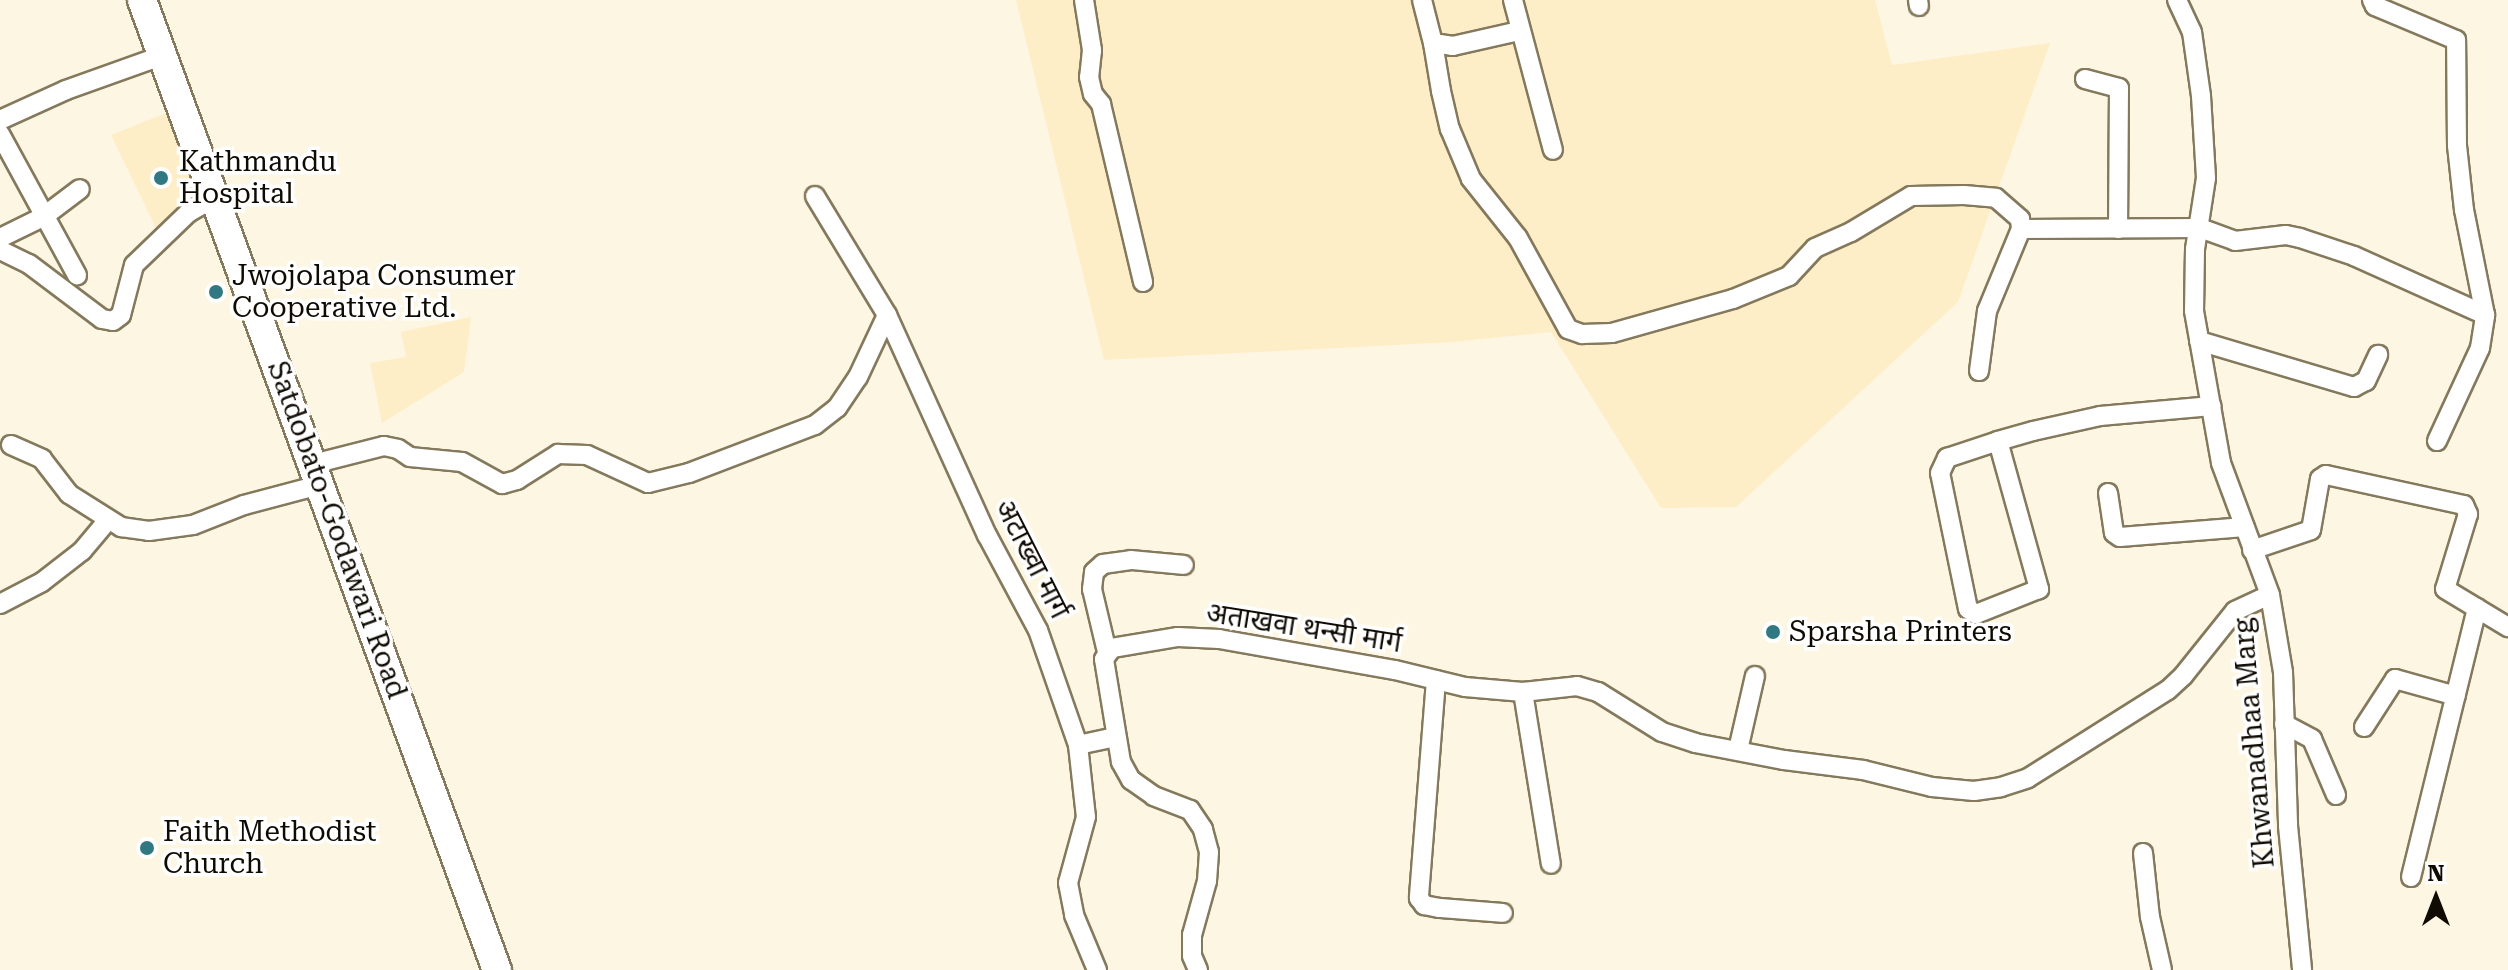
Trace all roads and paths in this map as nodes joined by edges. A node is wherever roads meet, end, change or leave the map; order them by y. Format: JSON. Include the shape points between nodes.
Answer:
{"nodes":[{"id":1,"x":142,"y":0,"type":"edge"},
{"id":2,"x":1084,"y":0,"type":"edge"},
{"id":3,"x":1422,"y":0,"type":"edge"},
{"id":4,"x":1513,"y":0,"type":"edge"},
{"id":5,"x":2177,"y":0,"type":"edge"},
{"id":6,"x":2372,"y":0,"type":"edge"},
{"id":7,"x":1519,"y":31,"type":"junction"},
{"id":8,"x":1433,"y":43,"type":"junction"},
{"id":9,"x":164,"y":55,"type":"junction"},
{"id":10,"x":2085,"y":79,"type":"dead end"},
{"id":11,"x":0,"y":120,"type":"edge"},
{"id":12,"x":0,"y":134,"type":"edge"},
{"id":13,"x":1553,"y":150,"type":"dead end"},
{"id":14,"x":80,"y":189,"type":"dead end"},
{"id":15,"x":815,"y":196,"type":"dead end"},
{"id":16,"x":216,"y":197,"type":"junction"},
{"id":17,"x":43,"y":217,"type":"junction"},
{"id":18,"x":2200,"y":228,"type":"junction"},
{"id":19,"x":2021,"y":229,"type":"junction"},
{"id":20,"x":2118,"y":229,"type":"junction"},
{"id":21,"x":0,"y":238,"type":"edge"},
{"id":22,"x":0,"y":250,"type":"edge"},
{"id":23,"x":77,"y":275,"type":"dead end"},
{"id":24,"x":1143,"y":282,"type":"dead end"},
{"id":25,"x":887,"y":315,"type":"junction"},
{"id":26,"x":2485,"y":315,"type":"junction"},
{"id":27,"x":2199,"y":341,"type":"junction"},
{"id":28,"x":2378,"y":355,"type":"dead end"},
{"id":29,"x":1979,"y":371,"type":"dead end"},
{"id":30,"x":2212,"y":406,"type":"junction"},
{"id":31,"x":1998,"y":441,"type":"junction"},
{"id":32,"x":2437,"y":441,"type":"dead end"},
{"id":33,"x":11,"y":445,"type":"dead end"},
{"id":34,"x":316,"y":474,"type":"junction"},
{"id":35,"x":2108,"y":493,"type":"dead end"},
{"id":36,"x":107,"y":521,"type":"junction"},
{"id":37,"x":2245,"y":527,"type":"junction"},
{"id":38,"x":2252,"y":550,"type":"junction"},
{"id":39,"x":1184,"y":565,"type":"dead end"},
{"id":40,"x":2270,"y":595,"type":"junction"},
{"id":41,"x":0,"y":604,"type":"edge"},
{"id":42,"x":2477,"y":608,"type":"junction"},
{"id":43,"x":2508,"y":627,"type":"edge"},
{"id":44,"x":1107,"y":652,"type":"junction"},
{"id":45,"x":1755,"y":676,"type":"dead end"},
{"id":46,"x":1436,"y":680,"type":"junction"},
{"id":47,"x":1523,"y":692,"type":"junction"},
{"id":48,"x":2456,"y":696,"type":"junction"},
{"id":49,"x":2284,"y":724,"type":"junction"},
{"id":50,"x":2364,"y":727,"type":"dead end"},
{"id":51,"x":1116,"y":737,"type":"junction"},
{"id":52,"x":1078,"y":745,"type":"junction"},
{"id":53,"x":1738,"y":750,"type":"junction"},
{"id":54,"x":2336,"y":795,"type":"dead end"},
{"id":55,"x":2143,"y":853,"type":"dead end"},
{"id":56,"x":1551,"y":864,"type":"dead end"},
{"id":57,"x":2411,"y":877,"type":"dead end"},
{"id":58,"x":1503,"y":913,"type":"dead end"},
{"id":59,"x":497,"y":970,"type":"edge"},
{"id":60,"x":1097,"y":970,"type":"edge"},
{"id":61,"x":1198,"y":970,"type":"edge"},
{"id":62,"x":2162,"y":970,"type":"edge"},
{"id":63,"x":2302,"y":970,"type":"edge"}],
"edges":[{"from":1,"to":9,"type":"main road","name":"Satdobato-Godawari Road"},
{"from":2,"to":24,"type":"street","via":[[1092,50],[1089,77],[1101,104]]},
{"from":3,"to":8,"type":"street"},
{"from":4,"to":7,"type":"street"},
{"from":5,"to":18,"type":"street","name":"Khwanadhaa Marg","via":[[2192,32],[2201,96],[2206,178]]},
{"from":6,"to":26,"type":"street","via":[[2375,6],[2456,40],[2459,171]]},
{"from":7,"to":8,"type":"street","via":[[1453,46]]},
{"from":7,"to":13,"type":"street"},
{"from":8,"to":19,"type":"street","via":[[1450,129],[1463,163],[1518,238],[1568,329],[1582,334],[1612,333],[1680,316],[1789,276],[1815,248],[1911,196],[1996,198],[2020,219]]},
{"from":9,"to":11,"type":"street"},
{"from":9,"to":16,"type":"main road","name":"Satdobato-Godawari Road"},
{"from":10,"to":20,"type":"street","via":[[2119,88]]},
{"from":12,"to":17,"type":"street"},
{"from":14,"to":17,"type":"street"},
{"from":15,"to":25,"type":"street","name":"अटाख्वा मार्ग"},
{"from":16,"to":22,"type":"street","via":[[188,213],[134,265],[121,315],[113,321],[102,319],[29,264]]},
{"from":16,"to":34,"type":"main road","name":"Satdobato-Godawari Road"},
{"from":17,"to":21,"type":"street"},
{"from":17,"to":23,"type":"street"},
{"from":18,"to":20,"type":"street"},
{"from":18,"to":26,"type":"street","via":[[2235,241],[2300,238],[2354,256]]},
{"from":18,"to":27,"type":"street","name":"Khwanadhaa Marg","via":[[2194,276]]},
{"from":19,"to":20,"type":"street"},
{"from":19,"to":29,"type":"street","via":[[1987,311]]},
{"from":25,"to":34,"type":"street","via":[[837,408],[815,425],[689,473],[648,483],[587,455],[558,454],[502,484],[462,462],[410,457],[384,446]]},
{"from":25,"to":52,"type":"street","name":"अटाख्वा मार्ग","via":[[987,535],[1038,630]]},
{"from":26,"to":32,"type":"street","via":[[2480,348]]},
{"from":27,"to":28,"type":"street","via":[[2354,387],[2366,381]]},
{"from":27,"to":30,"type":"street","name":"Khwanadhaa Marg"},
{"from":30,"to":31,"type":"street","via":[[2100,416]]},
{"from":30,"to":37,"type":"street","name":"Khwanadhaa Marg","via":[[2221,463]]},
{"from":31,"to":31,"type":"street","via":[[1947,458],[1940,473],[1968,609],[1976,614],[2039,589]]},
{"from":33,"to":36,"type":"street","via":[[42,459],[69,494]]},
{"from":34,"to":36,"type":"street","via":[[193,525],[149,531]]},
{"from":34,"to":59,"type":"main road","name":"Satdobato-Godawari Road"},
{"from":35,"to":37,"type":"street","via":[[2114,533],[2120,537]]},
{"from":36,"to":41,"type":"street","via":[[82,551],[42,582]]},
{"from":37,"to":38,"type":"street","name":"Khwanadhaa Marg"},
{"from":38,"to":40,"type":"street","name":"Khwanadhaa Marg"},
{"from":38,"to":42,"type":"street","via":[[2311,530],[2320,479],[2326,475],[2464,505],[2468,514],[2445,589]]},
{"from":39,"to":44,"type":"street","via":[[1131,560],[1103,564],[1094,572],[1092,589]]},
{"from":40,"to":49,"type":"street","name":"Khwanadhaa Marg","via":[[2283,672]]},
{"from":40,"to":53,"type":"street","name":"अताखवा थन्सी मार्ग","via":[[2235,611],[2168,690],[2057,761],[2001,787],[1932,787]]},
{"from":42,"to":43,"type":"street"},
{"from":42,"to":48,"type":"street"},
{"from":44,"to":46,"type":"street","name":"अताखवा थन्सी मार्ग","via":[[1178,637],[1219,639]]},
{"from":44,"to":51,"type":"street"},
{"from":45,"to":53,"type":"street"},
{"from":46,"to":47,"type":"street","name":"अताखवा थन्सी मार्ग"},
{"from":46,"to":58,"type":"street","via":[[1419,898],[1432,907]]},
{"from":47,"to":53,"type":"street","name":"अताखवा थन्सी मार्ग","via":[[1577,686],[1598,692],[1662,732]]},
{"from":47,"to":56,"type":"street"},
{"from":48,"to":50,"type":"street","via":[[2395,679]]},
{"from":48,"to":57,"type":"street"},
{"from":49,"to":54,"type":"street","via":[[2312,739]]},
{"from":49,"to":63,"type":"street","name":"Khwanadhaa Marg"},
{"from":51,"to":52,"type":"street"},
{"from":51,"to":61,"type":"street","via":[[1131,780],[1190,810],[1203,829],[1209,852],[1207,881],[1192,935]]},
{"from":52,"to":60,"type":"street","name":"अटाख्वा मार्ग","via":[[1086,817],[1068,883],[1074,915]]},
{"from":55,"to":62,"type":"street"}]}
